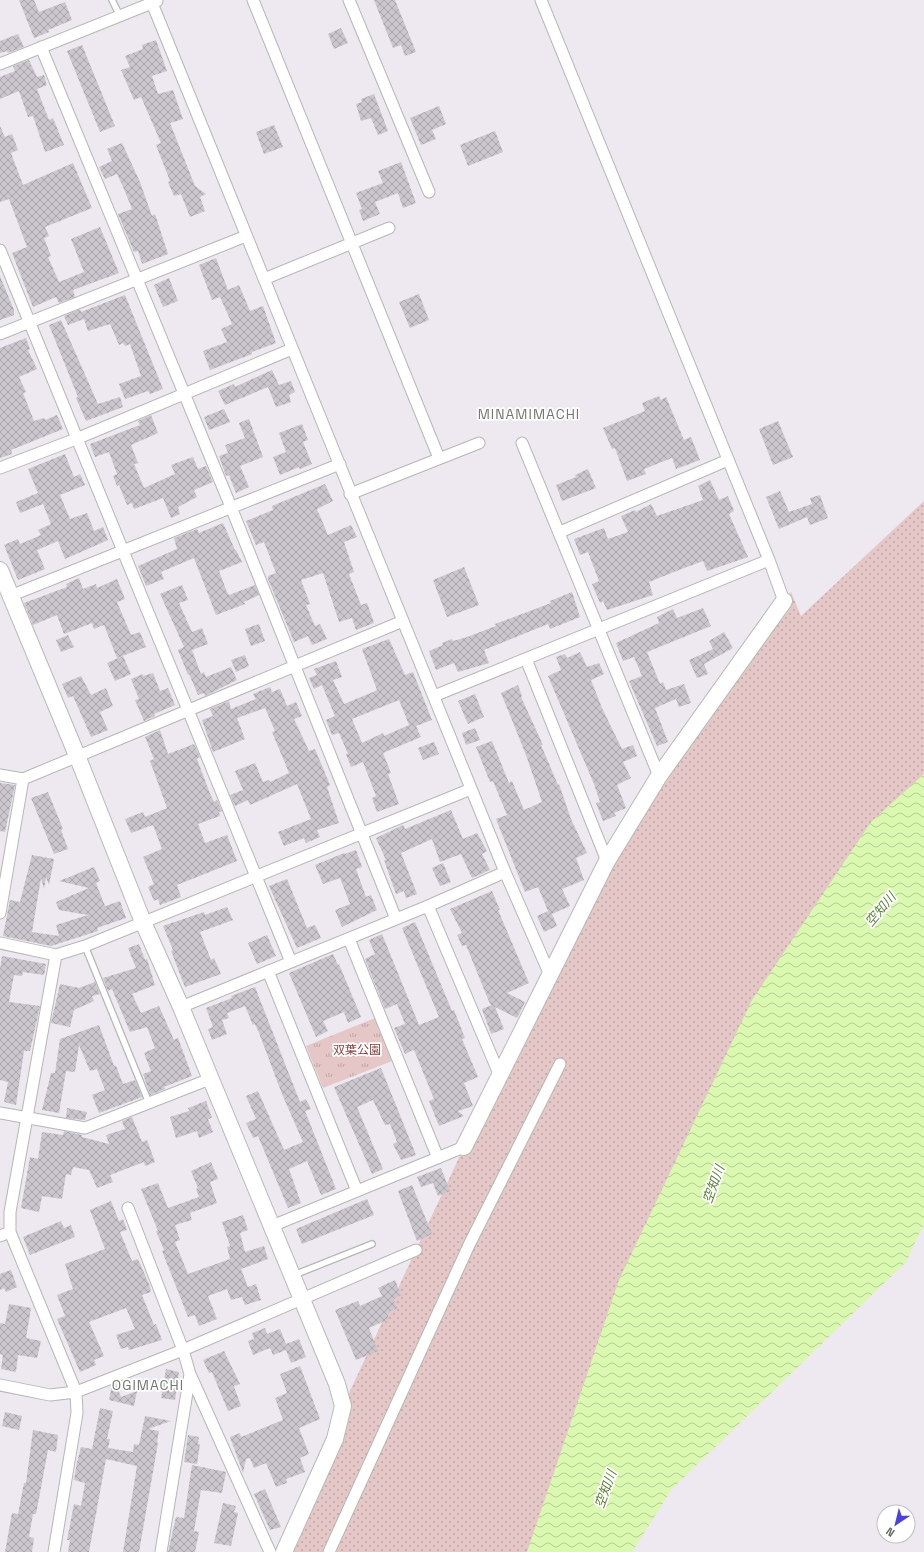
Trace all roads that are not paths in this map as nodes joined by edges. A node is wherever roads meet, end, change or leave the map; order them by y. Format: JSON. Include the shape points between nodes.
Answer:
{"nodes":[{"id":1,"x":112,"y":0,"type":"edge"},
{"id":2,"x":253,"y":0,"type":"edge"},
{"id":3,"x":349,"y":0,"type":"edge"},
{"id":4,"x":542,"y":0,"type":"edge"},
{"id":5,"x":155,"y":2,"type":"edge"},
{"id":6,"x":120,"y":16,"type":"junction"},
{"id":7,"x":41,"y":47,"type":"junction"},
{"id":8,"x":0,"y":64,"type":"edge"},
{"id":9,"x":430,"y":192,"type":"dead end"},
{"id":10,"x":389,"y":228,"type":"dead end"},
{"id":11,"x":246,"y":236,"type":"junction"},
{"id":12,"x":352,"y":243,"type":"junction"},
{"id":13,"x":0,"y":250,"type":"edge"},
{"id":14,"x":264,"y":279,"type":"junction"},
{"id":15,"x":136,"y":280,"type":"junction"},
{"id":16,"x":29,"y":321,"type":"junction"},
{"id":17,"x":0,"y":334,"type":"edge"},
{"id":18,"x":292,"y":349,"type":"junction"},
{"id":19,"x":184,"y":394,"type":"junction"},
{"id":20,"x":76,"y":439,"type":"junction"},
{"id":21,"x":479,"y":443,"type":"dead end"},
{"id":22,"x":522,"y":443,"type":"dead end"},
{"id":23,"x":439,"y":458,"type":"junction"},
{"id":24,"x":728,"y":460,"type":"junction"},
{"id":25,"x":340,"y":464,"type":"junction"},
{"id":26,"x":0,"y":468,"type":"edge"},
{"id":27,"x":350,"y":494,"type":"junction"},
{"id":28,"x":231,"y":507,"type":"junction"},
{"id":29,"x":560,"y":532,"type":"junction"},
{"id":30,"x":122,"y":550,"type":"junction"},
{"id":31,"x":769,"y":560,"type":"junction"},
{"id":32,"x":0,"y":570,"type":"edge"},
{"id":33,"x":10,"y":596,"type":"junction"},
{"id":34,"x":784,"y":601,"type":"joint"},
{"id":35,"x":403,"y":621,"type":"junction"},
{"id":36,"x":597,"y":629,"type":"junction"},
{"id":37,"x":526,"y":659,"type":"junction"},
{"id":38,"x":294,"y":667,"type":"junction"},
{"id":39,"x":434,"y":696,"type":"junction"},
{"id":40,"x":188,"y":712,"type":"junction"},
{"id":41,"x":78,"y":758,"type":"junction"},
{"id":42,"x":0,"y":775,"type":"edge"},
{"id":43,"x":659,"y":776,"type":"junction"},
{"id":44,"x":23,"y":779,"type":"junction"},
{"id":45,"x":471,"y":789,"type":"junction"},
{"id":46,"x":362,"y":834,"type":"junction"},
{"id":47,"x":608,"y":861,"type":"junction"},
{"id":48,"x":504,"y":872,"type":"junction"},
{"id":49,"x":256,"y":876,"type":"junction"},
{"id":50,"x":428,"y":906,"type":"junction"},
{"id":51,"x":0,"y":913,"type":"edge"},
{"id":52,"x":396,"y":919,"type":"junction"},
{"id":53,"x":143,"y":922,"type":"junction"},
{"id":54,"x":349,"y":939,"type":"junction"},
{"id":55,"x":0,"y":943,"type":"edge"},
{"id":56,"x":84,"y":946,"type":"junction"},
{"id":57,"x":56,"y":955,"type":"junction"},
{"id":58,"x":291,"y":962,"type":"junction"},
{"id":59,"x":268,"y":971,"type":"junction"},
{"id":60,"x":550,"y":975,"type":"junction"},
{"id":61,"x":181,"y":1007,"type":"junction"},
{"id":62,"x":560,"y":1064,"type":"dead end"},
{"id":63,"x":500,"y":1076,"type":"junction"},
{"id":64,"x":210,"y":1079,"type":"junction"},
{"id":65,"x":149,"y":1103,"type":"junction"},
{"id":66,"x":0,"y":1113,"type":"edge"},
{"id":67,"x":27,"y":1118,"type":"junction"},
{"id":68,"x":464,"y":1147,"type":"joint"},
{"id":69,"x":438,"y":1158,"type":"junction"},
{"id":70,"x":357,"y":1191,"type":"junction"},
{"id":71,"x":128,"y":1208,"type":"dead end"},
{"id":72,"x":272,"y":1226,"type":"junction"},
{"id":73,"x":5,"y":1234,"type":"edge"},
{"id":74,"x":372,"y":1244,"type":"dead end"},
{"id":75,"x":416,"y":1250,"type":"dead end"},
{"id":76,"x":292,"y":1276,"type":"junction"},
{"id":77,"x":301,"y":1299,"type":"junction"},
{"id":78,"x":183,"y":1350,"type":"junction"},
{"id":79,"x":190,"y":1374,"type":"junction"},
{"id":80,"x":0,"y":1385,"type":"edge"},
{"id":81,"x":76,"y":1392,"type":"junction"},
{"id":82,"x":54,"y":1552,"type":"edge"},
{"id":83,"x":161,"y":1552,"type":"edge"},
{"id":84,"x":270,"y":1552,"type":"edge"},
{"id":85,"x":284,"y":1552,"type":"edge"},
{"id":86,"x":329,"y":1552,"type":"edge"}],
"edges":[{"from":1,"to":6,"type":"lane"},
{"from":2,"to":12,"type":"street"},
{"from":3,"to":9,"type":"street"},
{"from":4,"to":24,"type":"street"},
{"from":5,"to":6,"type":"street"},
{"from":5,"to":11,"type":"street"},
{"from":6,"to":7,"type":"street"},
{"from":7,"to":8,"type":"street"},
{"from":7,"to":15,"type":"street"},
{"from":10,"to":12,"type":"street"},
{"from":11,"to":14,"type":"street"},
{"from":11,"to":15,"type":"street"},
{"from":12,"to":14,"type":"street"},
{"from":12,"to":23,"type":"street"},
{"from":13,"to":16,"type":"street"},
{"from":14,"to":18,"type":"street"},
{"from":15,"to":16,"type":"street"},
{"from":15,"to":19,"type":"street"},
{"from":16,"to":17,"type":"street"},
{"from":16,"to":20,"type":"street"},
{"from":18,"to":19,"type":"street"},
{"from":18,"to":25,"type":"street"},
{"from":19,"to":20,"type":"street"},
{"from":19,"to":28,"type":"street"},
{"from":20,"to":26,"type":"street"},
{"from":20,"to":30,"type":"street"},
{"from":21,"to":23,"type":"street"},
{"from":22,"to":29,"type":"street"},
{"from":23,"to":27,"type":"street"},
{"from":24,"to":29,"type":"street"},
{"from":24,"to":31,"type":"street"},
{"from":25,"to":27,"type":"street"},
{"from":25,"to":28,"type":"street"},
{"from":27,"to":35,"type":"street"},
{"from":28,"to":30,"type":"street"},
{"from":28,"to":38,"type":"street"},
{"from":29,"to":36,"type":"street"},
{"from":30,"to":33,"type":"street"},
{"from":30,"to":40,"type":"street"},
{"from":31,"to":34,"type":"street"},
{"from":31,"to":36,"type":"street"},
{"from":32,"to":33,"type":"street"},
{"from":33,"to":41,"type":"street"},
{"from":34,"to":43,"type":"street"},
{"from":35,"to":38,"type":"street"},
{"from":35,"to":39,"type":"street"},
{"from":36,"to":37,"type":"street"},
{"from":36,"to":43,"type":"street"},
{"from":37,"to":39,"type":"street"},
{"from":37,"to":47,"type":"street"},
{"from":38,"to":40,"type":"street"},
{"from":38,"to":46,"type":"street"},
{"from":39,"to":45,"type":"street"},
{"from":40,"to":41,"type":"street"},
{"from":40,"to":49,"type":"street"},
{"from":41,"to":44,"type":"street"},
{"from":41,"to":53,"type":"street"},
{"from":42,"to":44,"type":"street"},
{"from":43,"to":47,"type":"street"},
{"from":44,"to":51,"type":"street"},
{"from":45,"to":46,"type":"street"},
{"from":45,"to":48,"type":"street"},
{"from":46,"to":49,"type":"street"},
{"from":46,"to":52,"type":"street"},
{"from":47,"to":60,"type":"street"},
{"from":48,"to":50,"type":"street"},
{"from":48,"to":60,"type":"street"},
{"from":49,"to":53,"type":"street"},
{"from":49,"to":58,"type":"street"},
{"from":50,"to":52,"type":"street"},
{"from":50,"to":63,"type":"street"},
{"from":52,"to":54,"type":"street"},
{"from":53,"to":56,"type":"street"},
{"from":53,"to":61,"type":"street"},
{"from":54,"to":58,"type":"street"},
{"from":54,"to":69,"type":"street"},
{"from":55,"to":57,"type":"street"},
{"from":56,"to":57,"type":"street"},
{"from":56,"to":65,"type":"lane"},
{"from":57,"to":67,"type":"street"},
{"from":58,"to":59,"type":"street"},
{"from":59,"to":61,"type":"street"},
{"from":59,"to":70,"type":"street"},
{"from":60,"to":63,"type":"street"},
{"from":61,"to":64,"type":"street"},
{"from":62,"to":86,"type":"street","via":[[469,1245]]},
{"from":63,"to":68,"type":"street"},
{"from":64,"to":65,"type":"street"},
{"from":64,"to":72,"type":"street"},
{"from":65,"to":67,"type":"street","via":[[85,1128]]},
{"from":66,"to":67,"type":"street"},
{"from":67,"to":73,"type":"street"},
{"from":68,"to":69,"type":"street"},
{"from":69,"to":70,"type":"street"},
{"from":70,"to":72,"type":"street"},
{"from":71,"to":78,"type":"street"},
{"from":72,"to":76,"type":"street"},
{"from":73,"to":81,"type":"street"},
{"from":74,"to":76,"type":"lane"},
{"from":75,"to":77,"type":"street"},
{"from":76,"to":77,"type":"street"},
{"from":77,"to":78,"type":"street"},
{"from":77,"to":85,"type":"street","via":[[338,1384],[343,1406],[335,1439]]},
{"from":78,"to":79,"type":"street"},
{"from":78,"to":81,"type":"street"},
{"from":79,"to":83,"type":"street"},
{"from":79,"to":84,"type":"street"},
{"from":80,"to":81,"type":"street","via":[[50,1394]]},
{"from":81,"to":82,"type":"street","via":[[77,1414]]}]}
